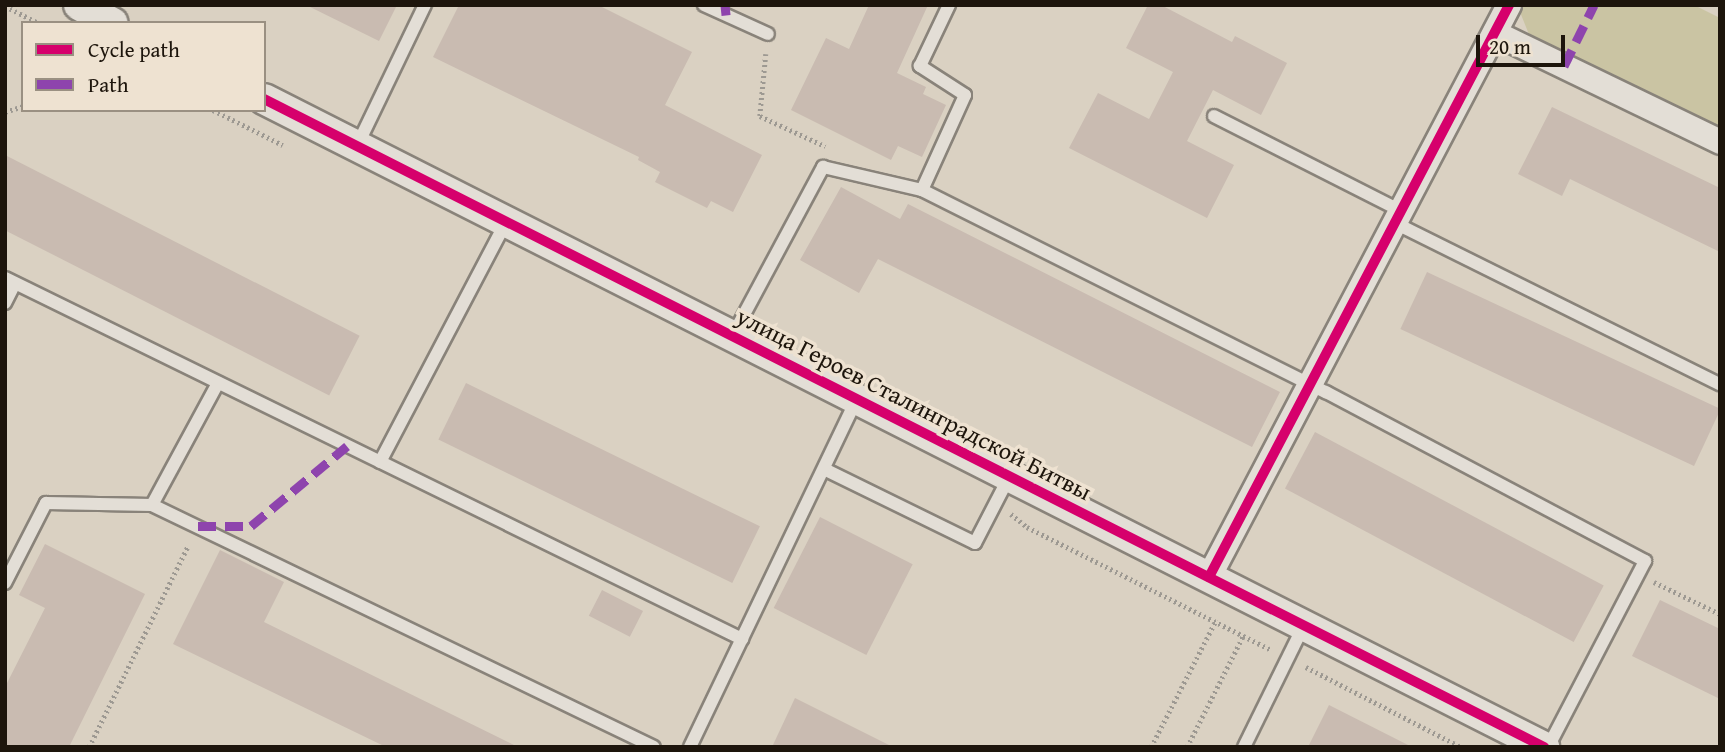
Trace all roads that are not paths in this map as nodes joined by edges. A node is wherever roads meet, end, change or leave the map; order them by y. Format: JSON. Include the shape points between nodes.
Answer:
{"nodes":[{"id":1,"x":79,"y":5,"type":"edge"},
{"id":2,"x":425,"y":5,"type":"edge"},
{"id":3,"x":704,"y":5,"type":"edge"},
{"id":4,"x":949,"y":5,"type":"edge"},
{"id":5,"x":1509,"y":5,"type":"edge"},
{"id":6,"x":109,"y":21,"type":"edge"},
{"id":7,"x":1495,"y":33,"type":"junction"},
{"id":8,"x":768,"y":34,"type":"road end"},
{"id":9,"x":266,"y":100,"type":"edge"},
{"id":10,"x":1214,"y":116,"type":"dead end"},
{"id":11,"x":1720,"y":142,"type":"edge"},
{"id":12,"x":357,"y":146,"type":"junction"},
{"id":13,"x":922,"y":190,"type":"junction"},
{"id":14,"x":1398,"y":217,"type":"junction"},
{"id":15,"x":506,"y":222,"type":"junction"},
{"id":16,"x":10,"y":281,"type":"edge"},
{"id":17,"x":5,"y":303,"type":"edge"},
{"id":18,"x":733,"y":336,"type":"junction"},
{"id":19,"x":218,"y":383,"type":"junction"},
{"id":20,"x":1311,"y":384,"type":"junction"},
{"id":21,"x":1720,"y":384,"type":"edge"},
{"id":22,"x":857,"y":399,"type":"junction"},
{"id":23,"x":380,"y":462,"type":"junction"},
{"id":24,"x":824,"y":469,"type":"junction"},
{"id":25,"x":1003,"y":489,"type":"junction"},
{"id":26,"x":152,"y":505,"type":"junction"},
{"id":27,"x":1209,"y":577,"type":"junction"},
{"id":28,"x":5,"y":583,"type":"edge"},
{"id":29,"x":1304,"y":625,"type":"junction"},
{"id":30,"x":742,"y":639,"type":"junction"},
{"id":31,"x":653,"y":747,"type":"edge"},
{"id":32,"x":690,"y":747,"type":"edge"},
{"id":33,"x":1244,"y":747,"type":"edge"},
{"id":34,"x":1546,"y":747,"type":"edge"}],
"edges":[{"from":1,"to":6,"type":"street"},
{"from":2,"to":12,"type":"lane"},
{"from":3,"to":8,"type":"lane"},
{"from":4,"to":13,"type":"lane","via":[[920,66],[965,95]]},
{"from":5,"to":7,"type":"street"},
{"from":7,"to":11,"type":"street"},
{"from":7,"to":14,"type":"street"},
{"from":9,"to":12,"type":"street","name":"улица Героев Сталинградской Битвы"},
{"from":10,"to":14,"type":"lane"},
{"from":12,"to":15,"type":"street","name":"улица Героев Сталинградской Битвы"},
{"from":13,"to":18,"type":"lane","via":[[823,167]]},
{"from":13,"to":20,"type":"lane"},
{"from":14,"to":20,"type":"street"},
{"from":14,"to":21,"type":"lane"},
{"from":15,"to":18,"type":"street","name":"улица Героев Сталинградской Битвы"},
{"from":15,"to":23,"type":"lane"},
{"from":16,"to":17,"type":"lane"},
{"from":16,"to":19,"type":"lane"},
{"from":18,"to":22,"type":"street","name":"улица Героев Сталинградской Битвы"},
{"from":19,"to":23,"type":"lane"},
{"from":19,"to":26,"type":"lane"},
{"from":20,"to":27,"type":"street"},
{"from":20,"to":34,"type":"lane","via":[[1646,561]]},
{"from":22,"to":24,"type":"lane"},
{"from":22,"to":25,"type":"street","name":"улица Героев Сталинградской Битвы"},
{"from":23,"to":30,"type":"lane"},
{"from":24,"to":25,"type":"lane","via":[[975,543]]},
{"from":24,"to":30,"type":"lane"},
{"from":25,"to":27,"type":"street","name":"улица Героев Сталинградской Битвы"},
{"from":26,"to":28,"type":"lane","via":[[46,503]]},
{"from":26,"to":31,"type":"lane"},
{"from":27,"to":29,"type":"street","name":"улица Героев Сталинградской Битвы"},
{"from":29,"to":33,"type":"lane"},
{"from":29,"to":34,"type":"street","name":"улица Героев Сталинградской Битвы"},
{"from":30,"to":32,"type":"lane"}]}
